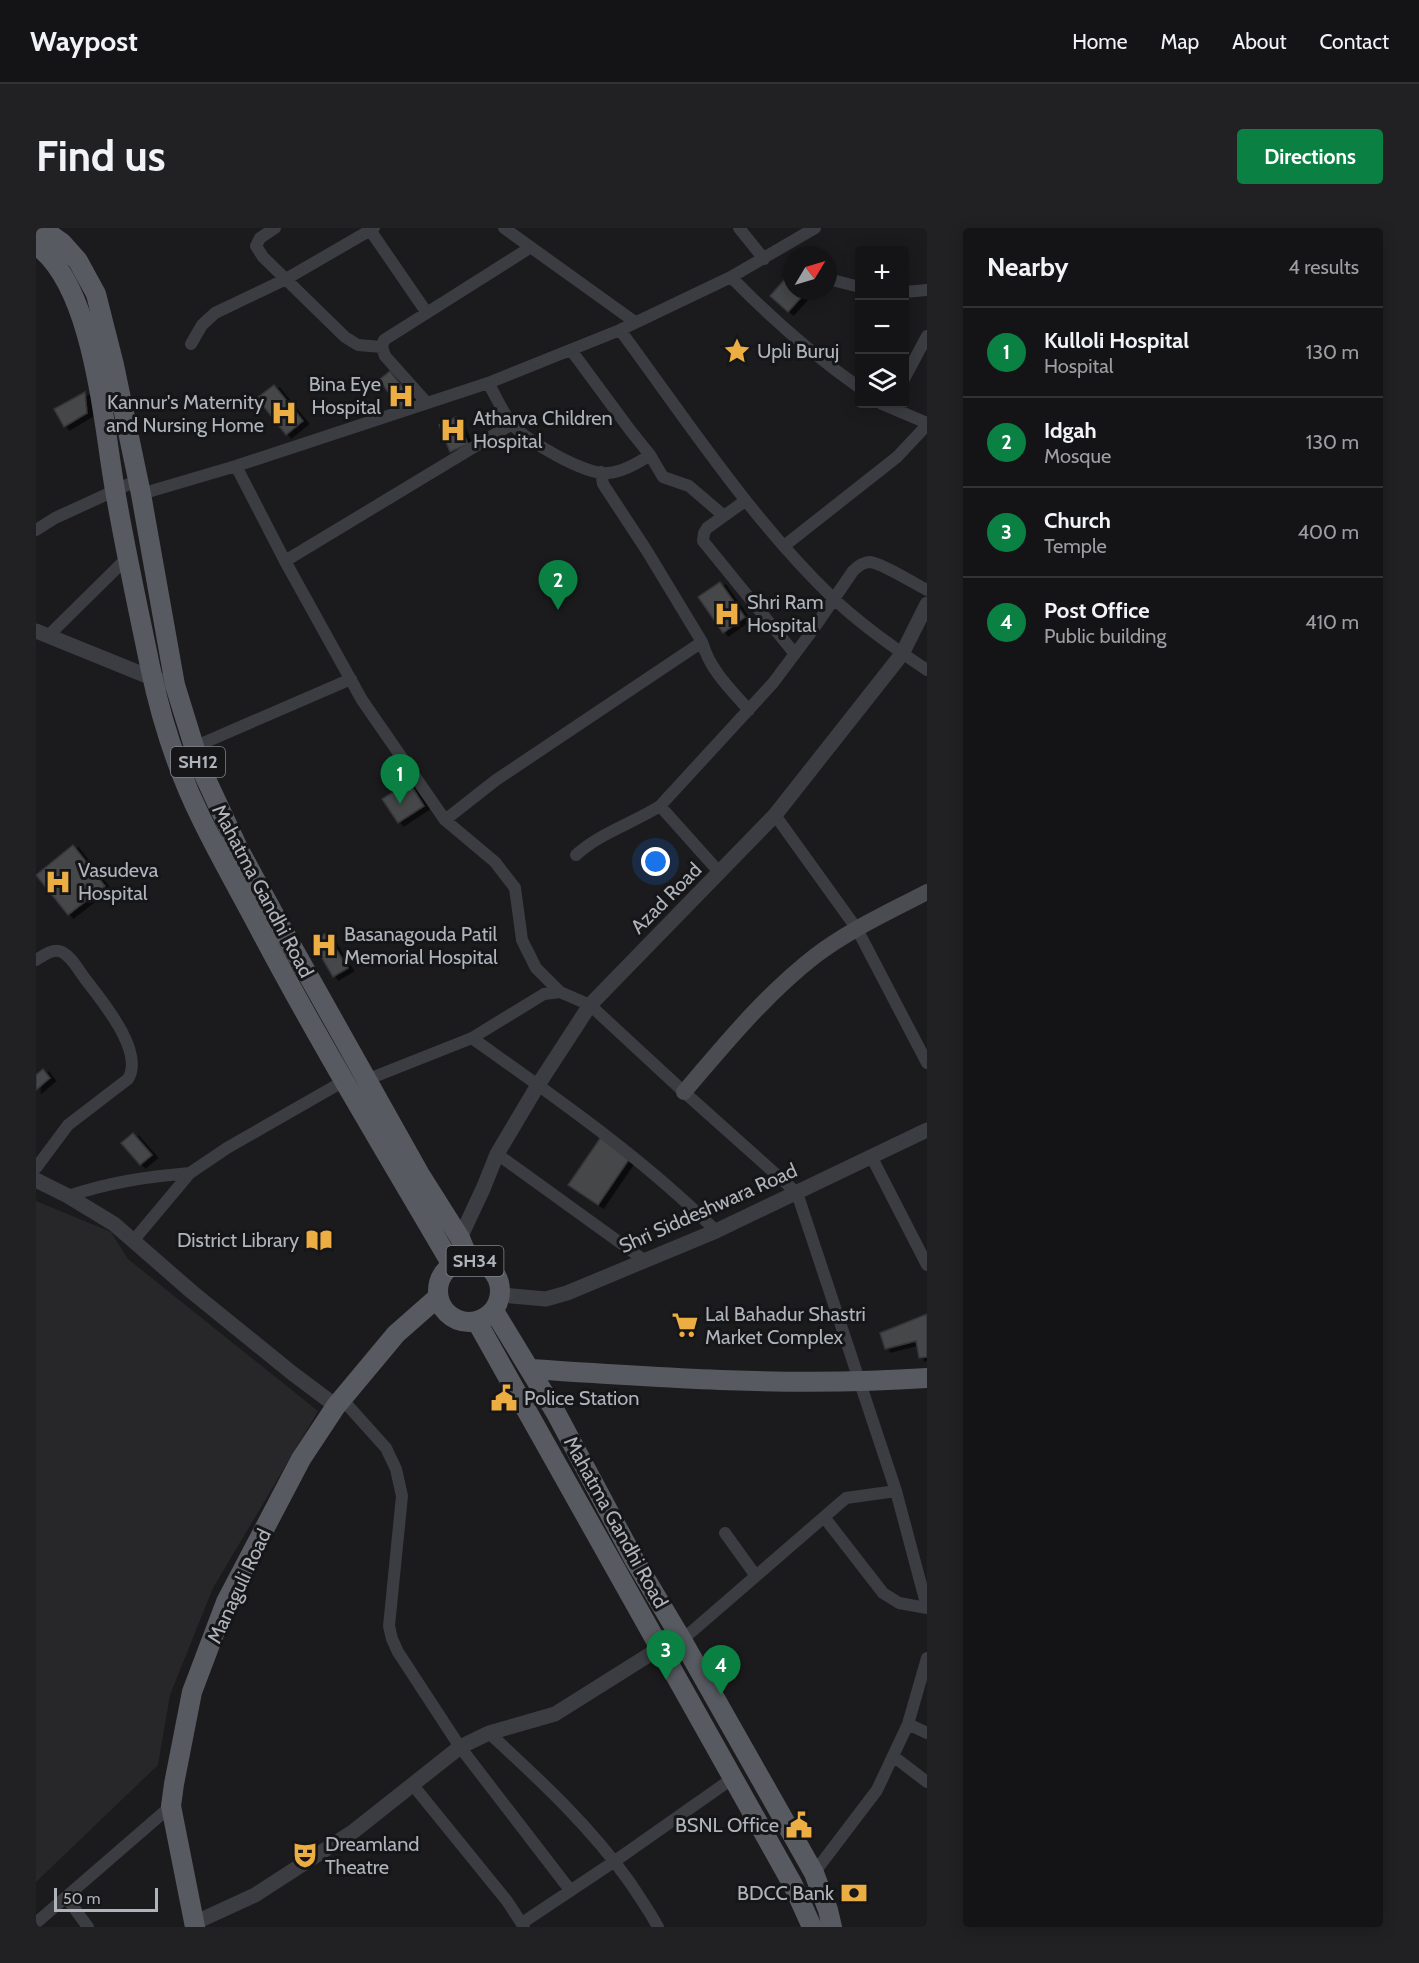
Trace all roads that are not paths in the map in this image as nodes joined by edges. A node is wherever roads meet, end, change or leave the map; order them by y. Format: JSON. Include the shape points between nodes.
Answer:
{"nodes":[{"id":1,"x":41,"y":228,"type":"edge"},
{"id":2,"x":275,"y":228,"type":"edge"},
{"id":3,"x":504,"y":228,"type":"edge"},
{"id":4,"x":739,"y":228,"type":"edge"},
{"id":5,"x":814,"y":228,"type":"edge"},
{"id":6,"x":372,"y":229,"type":"edge"},
{"id":7,"x":800,"y":232,"type":"edge"},
{"id":8,"x":36,"y":245,"type":"edge"},
{"id":9,"x":531,"y":247,"type":"junction"},
{"id":10,"x":781,"y":249,"type":"joint"},
{"id":11,"x":764,"y":258,"type":"junction"},
{"id":12,"x":731,"y":277,"type":"junction"},
{"id":13,"x":286,"y":279,"type":"junction"},
{"id":14,"x":837,"y":281,"type":"edge"},
{"id":15,"x":855,"y":285,"type":"edge"},
{"id":16,"x":927,"y":290,"type":"edge"},
{"id":17,"x":909,"y":292,"type":"edge"},
{"id":18,"x":427,"y":313,"type":"junction"},
{"id":19,"x":635,"y":322,"type":"junction"},
{"id":20,"x":620,"y":330,"type":"junction"},
{"id":21,"x":927,"y":336,"type":"edge"},
{"id":22,"x":191,"y":344,"type":"dead end"},
{"id":23,"x":382,"y":347,"type":"junction"},
{"id":24,"x":571,"y":350,"type":"junction"},
{"id":25,"x":909,"y":370,"type":"edge"},
{"id":26,"x":488,"y":383,"type":"junction"},
{"id":27,"x":855,"y":385,"type":"edge"},
{"id":28,"x":427,"y":403,"type":"junction"},
{"id":29,"x":893,"y":408,"type":"edge"},
{"id":30,"x":512,"y":424,"type":"junction"},
{"id":31,"x":927,"y":424,"type":"edge"},
{"id":32,"x":650,"y":455,"type":"junction"},
{"id":33,"x":236,"y":466,"type":"junction"},
{"id":34,"x":601,"y":472,"type":"junction"},
{"id":35,"x":140,"y":487,"type":"junction"},
{"id":36,"x":115,"y":491,"type":"junction"},
{"id":37,"x":745,"y":501,"type":"junction"},
{"id":38,"x":724,"y":516,"type":"junction"},
{"id":39,"x":36,"y":530,"type":"edge"},
{"id":40,"x":784,"y":546,"type":"junction"},
{"id":41,"x":128,"y":557,"type":"junction"},
{"id":42,"x":285,"y":561,"type":"junction"},
{"id":43,"x":927,"y":590,"type":"edge"},
{"id":44,"x":834,"y":600,"type":"junction"},
{"id":45,"x":927,"y":604,"type":"edge"},
{"id":46,"x":42,"y":634,"type":"edge"},
{"id":47,"x":702,"y":642,"type":"junction"},
{"id":48,"x":795,"y":654,"type":"junction"},
{"id":49,"x":902,"y":654,"type":"junction"},
{"id":50,"x":927,"y":670,"type":"edge"},
{"id":51,"x":152,"y":678,"type":"junction"},
{"id":52,"x":351,"y":679,"type":"junction"},
{"id":53,"x":175,"y":685,"type":"junction"},
{"id":54,"x":749,"y":710,"type":"junction"},
{"id":55,"x":194,"y":747,"type":"junction"},
{"id":56,"x":660,"y":806,"type":"junction"},
{"id":57,"x":775,"y":815,"type":"junction"},
{"id":58,"x":445,"y":820,"type":"junction"},
{"id":59,"x":576,"y":855,"type":"dead end"},
{"id":60,"x":720,"y":873,"type":"junction"},
{"id":61,"x":927,"y":893,"type":"edge"},
{"id":62,"x":857,"y":929,"type":"junction"},
{"id":63,"x":36,"y":960,"type":"edge"},
{"id":64,"x":561,"y":992,"type":"junction"},
{"id":65,"x":590,"y":1005,"type":"junction"},
{"id":66,"x":472,"y":1038,"type":"junction"},
{"id":67,"x":927,"y":1063,"type":"edge"},
{"id":68,"x":366,"y":1080,"type":"junction"},
{"id":69,"x":345,"y":1082,"type":"junction"},
{"id":70,"x":538,"y":1085,"type":"junction"},
{"id":71,"x":684,"y":1092,"type":"junction"},
{"id":72,"x":927,"y":1130,"type":"edge"},
{"id":73,"x":497,"y":1154,"type":"junction"},
{"id":74,"x":871,"y":1156,"type":"junction"},
{"id":75,"x":36,"y":1168,"type":"edge"},
{"id":76,"x":190,"y":1173,"type":"junction"},
{"id":77,"x":36,"y":1180,"type":"edge"},
{"id":78,"x":797,"y":1193,"type":"junction"},
{"id":79,"x":68,"y":1196,"type":"junction"},
{"id":80,"x":716,"y":1231,"type":"junction"},
{"id":81,"x":460,"y":1238,"type":"junction"},
{"id":82,"x":133,"y":1241,"type":"junction"},
{"id":83,"x":644,"y":1260,"type":"junction"},
{"id":84,"x":460,"y":1263,"type":"junction"},
{"id":85,"x":927,"y":1265,"type":"edge"},
{"id":86,"x":438,"y":1297,"type":"junction"},
{"id":87,"x":497,"y":1303,"type":"junction"},
{"id":88,"x":477,"y":1322,"type":"junction"},
{"id":89,"x":531,"y":1369,"type":"junction"},
{"id":90,"x":927,"y":1378,"type":"edge"},
{"id":91,"x":861,"y":1382,"type":"junction"},
{"id":92,"x":339,"y":1403,"type":"junction"},
{"id":93,"x":896,"y":1491,"type":"junction"},
{"id":94,"x":824,"y":1517,"type":"junction"},
{"id":95,"x":725,"y":1533,"type":"dead end"},
{"id":96,"x":756,"y":1576,"type":"junction"},
{"id":97,"x":927,"y":1607,"type":"edge"},
{"id":98,"x":682,"y":1640,"type":"junction"},
{"id":99,"x":660,"y":1648,"type":"junction"},
{"id":100,"x":927,"y":1658,"type":"edge"},
{"id":101,"x":908,"y":1724,"type":"junction"},
{"id":102,"x":927,"y":1732,"type":"edge"},
{"id":103,"x":489,"y":1733,"type":"junction"},
{"id":104,"x":460,"y":1747,"type":"junction"},
{"id":105,"x":893,"y":1756,"type":"junction"},
{"id":106,"x":733,"y":1778,"type":"junction"},
{"id":107,"x":927,"y":1782,"type":"edge"},
{"id":108,"x":412,"y":1784,"type":"junction"},
{"id":109,"x":171,"y":1806,"type":"junction"},
{"id":110,"x":615,"y":1861,"type":"junction"},
{"id":111,"x":814,"y":1873,"type":"junction"},
{"id":112,"x":570,"y":1890,"type":"junction"},
{"id":113,"x":66,"y":1897,"type":"junction"},
{"id":114,"x":36,"y":1923,"type":"edge"},
{"id":115,"x":195,"y":1925,"type":"edge"},
{"id":116,"x":523,"y":1925,"type":"edge"},
{"id":117,"x":88,"y":1927,"type":"edge"},
{"id":118,"x":658,"y":1927,"type":"edge"},
{"id":119,"x":812,"y":1927,"type":"edge"},
{"id":120,"x":832,"y":1927,"type":"edge"}],
"edges":[{"from":1,"to":35,"type":"main road","name":"Mahatma Gandhi Road","number":"SH12","via":[[78,261],[96,294]]},
{"from":2,"to":13,"type":"street","via":[[260,238],[256,246]]},
{"from":3,"to":9,"type":"street"},
{"from":4,"to":11,"type":"street"},
{"from":5,"to":7,"type":"street"},
{"from":6,"to":13,"type":"street"},
{"from":6,"to":18,"type":"street"},
{"from":7,"to":10,"type":"street"},
{"from":8,"to":36,"type":"main road","name":"Mahatma Gandhi Road","number":"SH12","via":[[61,270],[81,313]]},
{"from":9,"to":18,"type":"street"},
{"from":9,"to":19,"type":"street"},
{"from":10,"to":11,"type":"street"},
{"from":11,"to":12,"type":"street"},
{"from":12,"to":19,"type":"street"},
{"from":12,"to":27,"type":"street","via":[[772,318]]},
{"from":13,"to":22,"type":"street","via":[[215,313]]},
{"from":13,"to":23,"type":"street","via":[[345,337],[358,345]]},
{"from":14,"to":15,"type":"street"},
{"from":16,"to":17,"type":"street"},
{"from":18,"to":23,"type":"street","via":[[384,340]]},
{"from":19,"to":20,"type":"street"},
{"from":20,"to":24,"type":"street"},
{"from":20,"to":37,"type":"street"},
{"from":21,"to":25,"type":"street"},
{"from":23,"to":28,"type":"street","via":[[385,356]]},
{"from":24,"to":26,"type":"street"},
{"from":24,"to":32,"type":"street"},
{"from":26,"to":28,"type":"street"},
{"from":26,"to":30,"type":"street"},
{"from":28,"to":33,"type":"street"},
{"from":29,"to":31,"type":"street"},
{"from":30,"to":34,"type":"street","via":[[543,448]]},
{"from":30,"to":42,"type":"street"},
{"from":31,"to":40,"type":"street","via":[[897,457]]},
{"from":32,"to":34,"type":"street","via":[[630,467]]},
{"from":32,"to":38,"type":"street","via":[[663,477],[689,486]]},
{"from":33,"to":35,"type":"street"},
{"from":33,"to":42,"type":"street"},
{"from":34,"to":47,"type":"street","via":[[603,484]]},
{"from":35,"to":36,"type":"street"},
{"from":35,"to":53,"type":"main road","name":"Mahatma Gandhi Road","number":"SH12"},
{"from":36,"to":39,"type":"street"},
{"from":36,"to":41,"type":"main road","name":"Mahatma Gandhi Road","number":"SH12"},
{"from":37,"to":38,"type":"street"},
{"from":37,"to":40,"type":"street"},
{"from":38,"to":48,"type":"street","via":[[707,528],[703,541]]},
{"from":40,"to":44,"type":"street"},
{"from":41,"to":46,"type":"street"},
{"from":41,"to":51,"type":"main road","name":"Mahatma Gandhi Road","number":"SH12"},
{"from":42,"to":52,"type":"street"},
{"from":43,"to":44,"type":"street","via":[[870,562],[853,571]]},
{"from":44,"to":48,"type":"street"},
{"from":44,"to":49,"type":"street"},
{"from":45,"to":49,"type":"street","name":"Azad Road"},
{"from":46,"to":51,"type":"street"},
{"from":47,"to":54,"type":"street","via":[[707,659]]},
{"from":47,"to":58,"type":"street","via":[[496,780]]},
{"from":48,"to":54,"type":"street"},
{"from":49,"to":50,"type":"street"},
{"from":49,"to":57,"type":"street","name":"Azad Road"},
{"from":51,"to":53,"type":"street"},
{"from":51,"to":69,"type":"main road","name":"Mahatma Gandhi Road","number":"SH12","via":[[176,758],[201,820]]},
{"from":52,"to":55,"type":"street"},
{"from":52,"to":58,"type":"street"},
{"from":53,"to":55,"type":"main road","name":"Mahatma Gandhi Road","number":"SH12"},
{"from":54,"to":56,"type":"street"},
{"from":55,"to":68,"type":"main road","name":"Mahatma Gandhi Road","number":"SH12","via":[[238,848]]},
{"from":56,"to":59,"type":"street"},
{"from":56,"to":60,"type":"street"},
{"from":57,"to":60,"type":"street","name":"Azad Road"},
{"from":57,"to":62,"type":"street"},
{"from":58,"to":64,"type":"street","via":[[495,862],[515,888],[522,940],[536,968]]},
{"from":60,"to":65,"type":"street","name":"Azad Road"},
{"from":61,"to":62,"type":"main road"},
{"from":62,"to":67,"type":"street"},
{"from":62,"to":71,"type":"main road","via":[[815,956],[752,1012]]},
{"from":63,"to":75,"type":"street","via":[[52,951],[70,958],[124,1036],[132,1073],[68,1125]]},
{"from":64,"to":65,"type":"street"},
{"from":64,"to":66,"type":"street","via":[[544,994]]},
{"from":65,"to":70,"type":"street","name":"Azad Road"},
{"from":65,"to":71,"type":"street"},
{"from":66,"to":68,"type":"street"},
{"from":66,"to":70,"type":"street"},
{"from":68,"to":81,"type":"main road","name":"Mahatma Gandhi Road","number":"SH12"},
{"from":69,"to":76,"type":"street"},
{"from":69,"to":84,"type":"main road","name":"Mahatma Gandhi Road","number":"SH12"},
{"from":70,"to":73,"type":"street","name":"Azad Road"},
{"from":70,"to":80,"type":"street","via":[[647,1169]]},
{"from":71,"to":78,"type":"street"},
{"from":72,"to":74,"type":"street","name":"Shri Siddeshwara Road"},
{"from":73,"to":81,"type":"street","name":"Azad Road"},
{"from":73,"to":83,"type":"street"},
{"from":74,"to":78,"type":"street","name":"Shri Siddeshwara Road"},
{"from":74,"to":85,"type":"street"},
{"from":76,"to":79,"type":"street","via":[[103,1184]]},
{"from":76,"to":82,"type":"street"},
{"from":77,"to":79,"type":"street"},
{"from":78,"to":80,"type":"street","name":"Shri Siddeshwara Road"},
{"from":78,"to":91,"type":"street"},
{"from":79,"to":82,"type":"street","via":[[114,1224]]},
{"from":80,"to":83,"type":"street","name":"Shri Siddeshwara Road"},
{"from":81,"to":84,"type":"main road","name":"Mahatma Gandhi Road","number":"SH12"},
{"from":82,"to":92,"type":"street","via":[[228,1321]]},
{"from":83,"to":87,"type":"street","name":"Shri Siddeshwara Road","via":[[567,1293]]},
{"from":84,"to":86,"type":"main road","number":"SH34","via":[[443,1274]]},
{"from":84,"to":87,"type":"main road","number":"SH34","via":[[478,1261],[493,1270],[500,1286]]},
{"from":86,"to":88,"type":"main road","number":"SH34","via":[[452,1318]]},
{"from":86,"to":92,"type":"main road","name":"Managuli Road","via":[[396,1334]]},
{"from":87,"to":88,"type":"main road","via":[[488,1317]]},
{"from":87,"to":89,"type":"main road","name":"Mahatma Gandhi Road","number":"SH34"},
{"from":88,"to":99,"type":"main road","name":"Mahatma Gandhi Road"},
{"from":89,"to":91,"type":"main road","via":[[696,1380]]},
{"from":89,"to":98,"type":"main road","name":"Mahatma Gandhi Road","number":"SH34"},
{"from":90,"to":91,"type":"main road"},
{"from":91,"to":93,"type":"street"},
{"from":92,"to":104,"type":"street","via":[[386,1448],[396,1469],[402,1497],[389,1626],[398,1652]]},
{"from":92,"to":109,"type":"main road","name":"Managuli Road","via":[[302,1459],[226,1602],[192,1692]]},
{"from":93,"to":94,"type":"street","via":[[846,1498]]},
{"from":93,"to":97,"type":"street"},
{"from":94,"to":96,"type":"street"},
{"from":94,"to":97,"type":"street","via":[[883,1593],[899,1603]]},
{"from":95,"to":96,"type":"street"},
{"from":96,"to":98,"type":"street"},
{"from":98,"to":111,"type":"main road","name":"Mahatma Gandhi Road","number":"SH34"},
{"from":99,"to":103,"type":"street","via":[[555,1714]]},
{"from":99,"to":106,"type":"main road","name":"Mahatma Gandhi Road"},
{"from":100,"to":101,"type":"street"},
{"from":101,"to":102,"type":"street"},
{"from":101,"to":105,"type":"street"},
{"from":103,"to":104,"type":"street"},
{"from":103,"to":110,"type":"street","via":[[550,1790]]},
{"from":104,"to":108,"type":"street"},
{"from":104,"to":112,"type":"street"},
{"from":105,"to":107,"type":"street"},
{"from":105,"to":111,"type":"street","via":[[877,1790]]},
{"from":106,"to":110,"type":"street"},
{"from":106,"to":119,"type":"main road","name":"Mahatma Gandhi Road"},
{"from":108,"to":115,"type":"street","via":[[354,1831],[255,1895]]},
{"from":108,"to":116,"type":"street"},
{"from":109,"to":113,"type":"street"},
{"from":109,"to":115,"type":"main road","name":"Managuli Road"},
{"from":110,"to":112,"type":"street"},
{"from":110,"to":118,"type":"street"},
{"from":111,"to":120,"type":"main road","name":"Mahatma Gandhi Road","number":"SH34"},
{"from":112,"to":116,"type":"street"},
{"from":113,"to":114,"type":"street"},
{"from":113,"to":117,"type":"street"}]}
